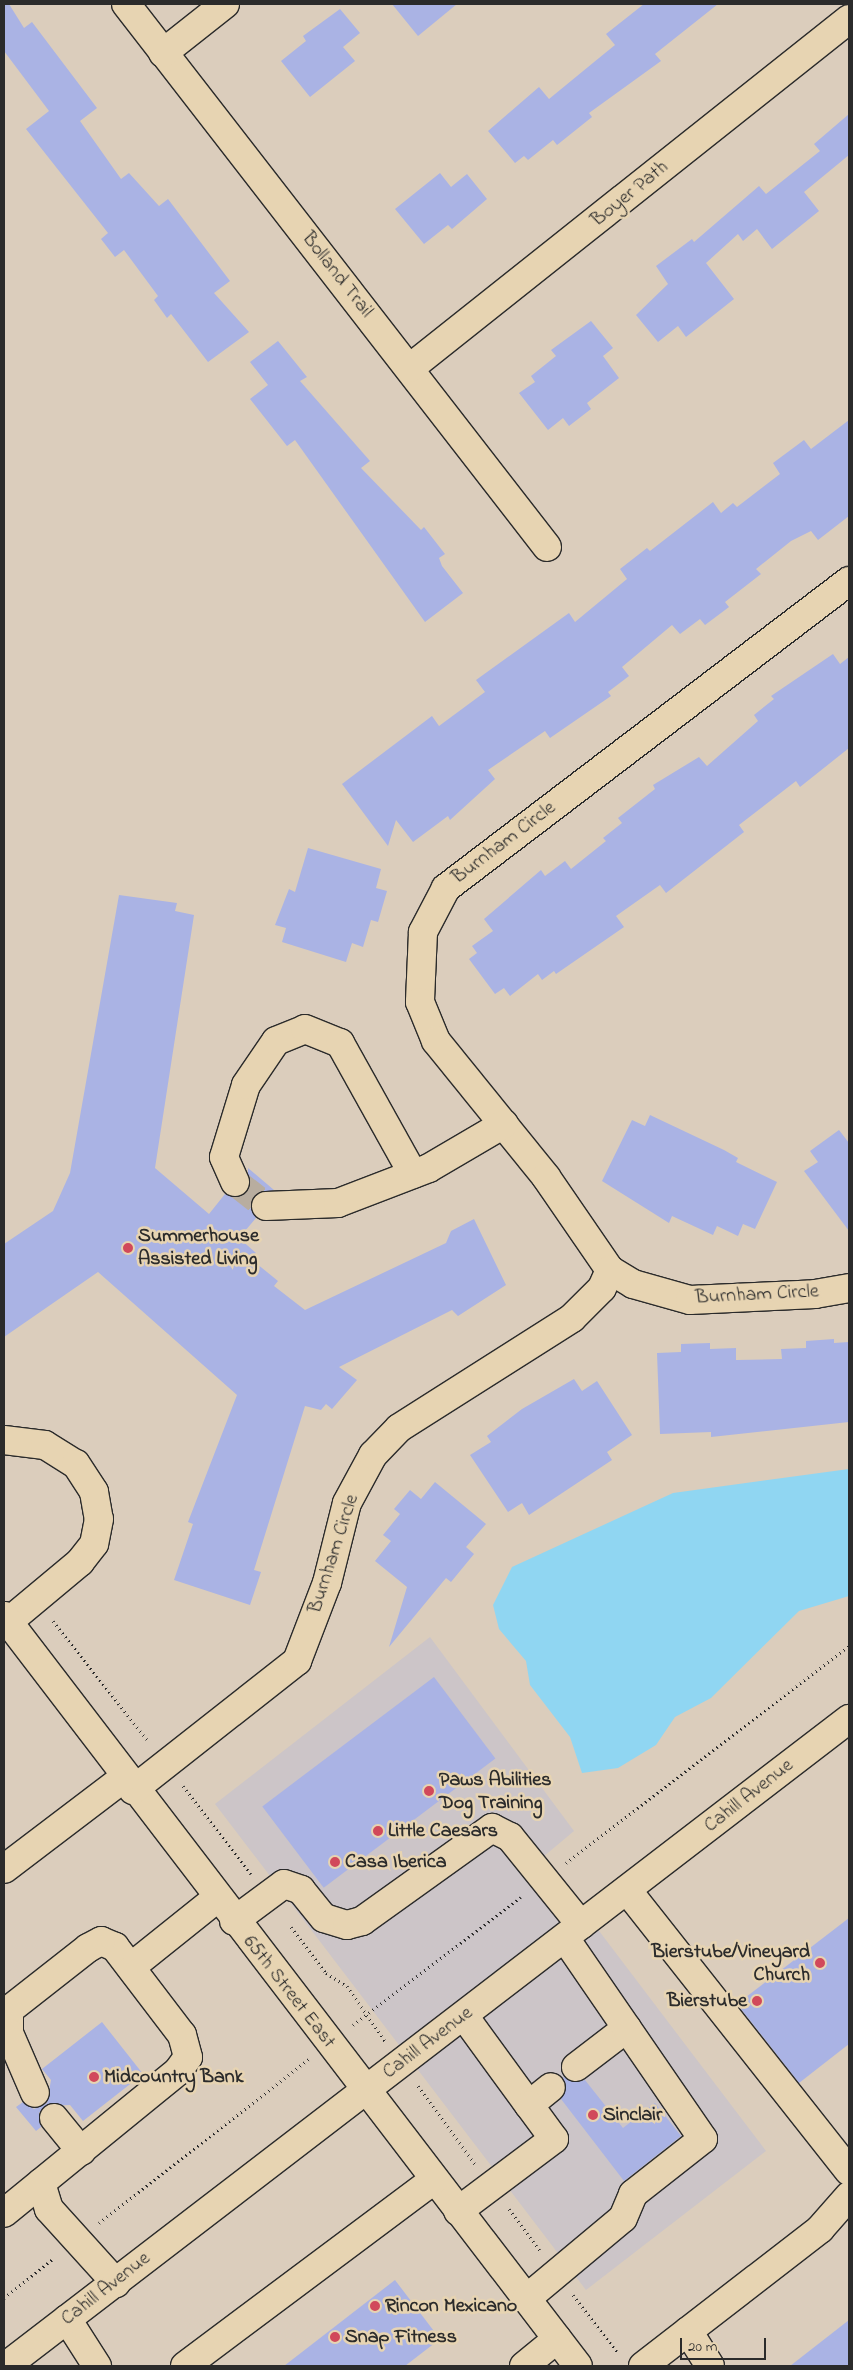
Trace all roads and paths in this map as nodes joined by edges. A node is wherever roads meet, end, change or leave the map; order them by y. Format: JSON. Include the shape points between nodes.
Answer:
{"nodes":[{"id":1,"x":126,"y":4,"type":"edge"},
{"id":2,"x":225,"y":4,"type":"edge"},
{"id":3,"x":849,"y":19,"type":"edge"},
{"id":4,"x":164,"y":52,"type":"junction"},
{"id":5,"x":410,"y":368,"type":"junction"},
{"id":6,"x":547,"y":547,"type":"dead end"},
{"id":7,"x":849,"y":581,"type":"edge"},
{"id":8,"x":504,"y":1124,"type":"junction"},
{"id":9,"x":413,"y":1174,"type":"junction"},
{"id":10,"x":235,"y":1182,"type":"tunnel mouth"},
{"id":11,"x":266,"y":1206,"type":"tunnel mouth"},
{"id":12,"x":610,"y":1270,"type":"junction"},
{"id":13,"x":849,"y":1288,"type":"edge"},
{"id":14,"x":4,"y":1440,"type":"edge"},
{"id":15,"x":36,"y":1599,"type":"junction"},
{"id":16,"x":6,"y":1619,"type":"edge"},
{"id":17,"x":849,"y":1646,"type":"edge"},
{"id":18,"x":849,"y":1719,"type":"edge"},
{"id":19,"x":167,"y":1764,"type":"junction"},
{"id":20,"x":129,"y":1784,"type":"junction"},
{"id":21,"x":4,"y":1869,"type":"edge"},
{"id":22,"x":545,"y":1879,"type":"junction"},
{"id":23,"x":627,"y":1890,"type":"junction"},
{"id":24,"x":266,"y":1895,"type":"junction"},
{"id":25,"x":217,"y":1898,"type":"junction"},
{"id":26,"x":234,"y":1921,"type":"junction"},
{"id":27,"x":573,"y":1931,"type":"junction"},
{"id":28,"x":131,"y":1967,"type":"junction"},
{"id":29,"x":367,"y":2014,"type":"junction"},
{"id":30,"x":464,"y":2016,"type":"junction"},
{"id":31,"x":627,"y":2028,"type":"junction"},
{"id":32,"x":329,"y":2044,"type":"junction"},
{"id":33,"x":401,"y":2064,"type":"junction"},
{"id":34,"x":576,"y":2067,"type":"dead end"},
{"id":35,"x":551,"y":2086,"type":"dead end"},
{"id":36,"x":366,"y":2091,"type":"junction"},
{"id":37,"x":34,"y":2093,"type":"dead end"},
{"id":38,"x":530,"y":2105,"type":"junction"},
{"id":39,"x":54,"y":2118,"type":"dead end"},
{"id":40,"x":81,"y":2151,"type":"junction"},
{"id":41,"x":849,"y":2171,"type":"edge"},
{"id":42,"x":434,"y":2180,"type":"junction"},
{"id":43,"x":41,"y":2183,"type":"junction"},
{"id":44,"x":492,"y":2186,"type":"junction"},
{"id":45,"x":849,"y":2196,"type":"edge"},
{"id":46,"x":458,"y":2211,"type":"junction"},
{"id":47,"x":4,"y":2212,"type":"edge"},
{"id":48,"x":85,"y":2242,"type":"junction"},
{"id":49,"x":557,"y":2273,"type":"junction"},
{"id":50,"x":116,"y":2283,"type":"junction"},
{"id":51,"x":4,"y":2298,"type":"edge"},
{"id":52,"x":526,"y":2299,"type":"junction"},
{"id":53,"x":67,"y":2319,"type":"junction"},
{"id":54,"x":688,"y":2331,"type":"junction"},
{"id":55,"x":557,"y":2339,"type":"junction"},
{"id":56,"x":633,"y":2362,"type":"edge"},
{"id":57,"x":6,"y":2366,"type":"edge"},
{"id":58,"x":97,"y":2366,"type":"edge"},
{"id":59,"x":185,"y":2366,"type":"edge"},
{"id":60,"x":524,"y":2366,"type":"edge"},
{"id":61,"x":578,"y":2366,"type":"edge"},
{"id":62,"x":710,"y":2366,"type":"edge"}],
"edges":[{"from":1,"to":4,"type":"street","name":"Bolland Trail"},
{"from":2,"to":4,"type":"street"},
{"from":3,"to":5,"type":"street","name":"Boyer Path"},
{"from":4,"to":5,"type":"street","name":"Bolland Trail"},
{"from":5,"to":6,"type":"street","name":"Bolland Trail"},
{"from":7,"to":8,"type":"street","name":"Burnham Circle","via":[[446,888],[423,932],[420,1002],[436,1041]]},
{"from":8,"to":9,"type":"street"},
{"from":8,"to":12,"type":"street","name":"Burnham Circle"},
{"from":9,"to":10,"type":"street","via":[[340,1043],[304,1028],[276,1041],[246,1085],[224,1157]]},
{"from":9,"to":11,"type":"street","via":[[338,1202]]},
{"from":12,"to":13,"type":"street","name":"Burnham Circle","via":[[633,1284],[690,1300],[815,1294]]},
{"from":12,"to":19,"type":"street","name":"Burnham Circle","via":[[602,1288],[572,1318],[399,1428],[373,1455],[347,1503],[327,1583],[296,1662]]},
{"from":14,"to":15,"type":"street","via":[[45,1446],[76,1464],[94,1492],[98,1519],[94,1544]]},
{"from":15,"to":16,"type":"street"},
{"from":15,"to":19,"type":"path"},
{"from":16,"to":20,"type":"street","name":"65th Street East"},
{"from":17,"to":22,"type":"path"},
{"from":18,"to":23,"type":"street","name":"Cahill Avenue"},
{"from":19,"to":20,"type":"street","name":"Burnham Circle"},
{"from":19,"to":24,"type":"path"},
{"from":20,"to":21,"type":"street","name":"Burnham Circle"},
{"from":20,"to":25,"type":"street","name":"65th Street East"},
{"from":22,"to":24,"type":"street","via":[[506,1833],[492,1828],[362,1921],[346,1925],[324,1918],[293,1886],[276,1887]]},
{"from":22,"to":27,"type":"street"},
{"from":22,"to":29,"type":"path"},
{"from":23,"to":27,"type":"street","name":"Cahill Avenue"},
{"from":23,"to":41,"type":"street"},
{"from":24,"to":26,"type":"street"},
{"from":24,"to":29,"type":"path","via":[[326,1973],[347,1986]]},
{"from":25,"to":26,"type":"street","name":"65th Street East"},
{"from":25,"to":28,"type":"street"},
{"from":26,"to":32,"type":"street","name":"65th Street East"},
{"from":27,"to":30,"type":"street","name":"Cahill Avenue"},
{"from":27,"to":31,"type":"street"},
{"from":28,"to":37,"type":"street","via":[[115,1947],[101,1941],[9,2010],[9,2033]]},
{"from":28,"to":40,"type":"street","via":[[182,2035],[188,2057],[178,2071]]},
{"from":29,"to":32,"type":"path"},
{"from":29,"to":33,"type":"path"},
{"from":30,"to":33,"type":"street","name":"Cahill Avenue"},
{"from":30,"to":38,"type":"street"},
{"from":31,"to":34,"type":"street"},
{"from":31,"to":49,"type":"street","via":[[703,2139],[633,2194],[623,2218]]},
{"from":32,"to":36,"type":"street","name":"65th Street East"},
{"from":32,"to":48,"type":"path"},
{"from":33,"to":36,"type":"street","name":"Cahill Avenue"},
{"from":33,"to":44,"type":"path"},
{"from":35,"to":38,"type":"street"},
{"from":36,"to":42,"type":"street","name":"65th Street East"},
{"from":36,"to":50,"type":"street","name":"Cahill Avenue"},
{"from":38,"to":44,"type":"street","via":[[554,2139]]},
{"from":39,"to":40,"type":"street"},
{"from":40,"to":43,"type":"street"},
{"from":42,"to":46,"type":"street","name":"65th Street East"},
{"from":42,"to":59,"type":"street"},
{"from":43,"to":47,"type":"street"},
{"from":43,"to":48,"type":"street","via":[[49,2209]]},
{"from":44,"to":46,"type":"street"},
{"from":44,"to":49,"type":"path"},
{"from":45,"to":54,"type":"street","via":[[820,2229]]},
{"from":46,"to":52,"type":"street","name":"65th Street East"},
{"from":48,"to":50,"type":"street"},
{"from":48,"to":51,"type":"path"},
{"from":49,"to":52,"type":"street"},
{"from":49,"to":56,"type":"path"},
{"from":50,"to":53,"type":"street","name":"Cahill Avenue"},
{"from":52,"to":55,"type":"street","name":"65th Street East"},
{"from":53,"to":57,"type":"street","name":"Cahill Avenue"},
{"from":53,"to":58,"type":"street"},
{"from":54,"to":56,"type":"street"},
{"from":54,"to":62,"type":"street"},
{"from":55,"to":60,"type":"street"},
{"from":55,"to":61,"type":"street","name":"65th Street East"}]}
